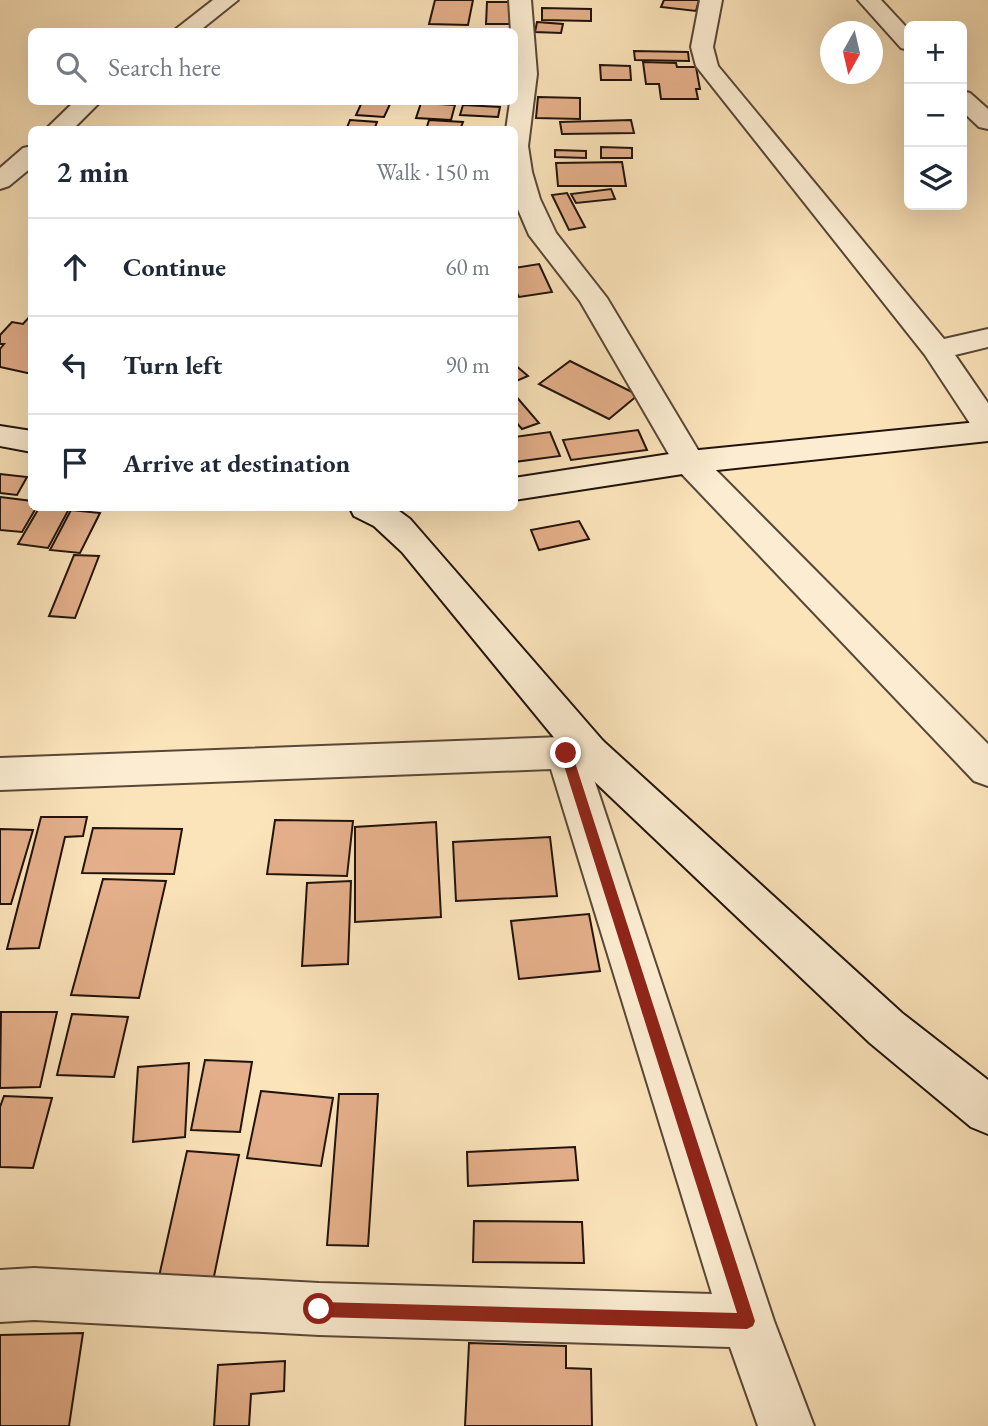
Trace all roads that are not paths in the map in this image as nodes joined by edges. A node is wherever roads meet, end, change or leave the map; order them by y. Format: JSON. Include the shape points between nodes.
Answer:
{"nodes":[{"id":1,"x":227,"y":0,"type":"edge"},
{"id":2,"x":520,"y":0,"type":"edge"},
{"id":3,"x":711,"y":0,"type":"edge"},
{"id":4,"x":869,"y":0,"type":"edge"},
{"id":5,"x":188,"y":28,"type":"edge"},
{"id":6,"x":904,"y":38,"type":"edge"},
{"id":7,"x":967,"y":103,"type":"edge"},
{"id":8,"x":85,"y":105,"type":"edge"},
{"id":9,"x":988,"y":122,"type":"edge"},
{"id":10,"x":61,"y":126,"type":"edge"},
{"id":11,"x":518,"y":130,"type":"edge"},
{"id":12,"x":28,"y":156,"type":"edge"},
{"id":13,"x":518,"y":163,"type":"edge"},
{"id":14,"x":0,"y":181,"type":"edge"},
{"id":15,"x":988,"y":338,"type":"edge"},
{"id":16,"x":937,"y":350,"type":"junction"},
{"id":17,"x":988,"y":429,"type":"edge"},
{"id":18,"x":0,"y":436,"type":"edge"},
{"id":19,"x":28,"y":441,"type":"edge"},
{"id":20,"x":689,"y":462,"type":"junction"},
{"id":21,"x":518,"y":488,"type":"edge"},
{"id":22,"x":381,"y":511,"type":"edge"},
{"id":23,"x":578,"y":752,"type":"junction"},
{"id":24,"x":988,"y":771,"type":"edge"},
{"id":25,"x":0,"y":774,"type":"edge"},
{"id":26,"x":988,"y":1110,"type":"edge"},
{"id":27,"x":0,"y":1296,"type":"edge"},
{"id":28,"x":747,"y":1321,"type":"junction"},
{"id":29,"x":786,"y":1426,"type":"edge"}],
"edges":[{"from":1,"to":5,"type":"street"},
{"from":2,"to":11,"type":"street","via":[[525,74]]},
{"from":3,"to":16,"type":"street","via":[[700,44],[706,68]]},
{"from":4,"to":6,"type":"street"},
{"from":7,"to":9,"type":"street"},
{"from":8,"to":10,"type":"street"},
{"from":12,"to":14,"type":"street"},
{"from":13,"to":20,"type":"street","via":[[543,234],[593,299]]},
{"from":15,"to":16,"type":"street"},
{"from":16,"to":17,"type":"street"},
{"from":17,"to":20,"type":"street"},
{"from":18,"to":19,"type":"street"},
{"from":20,"to":21,"type":"street"},
{"from":20,"to":24,"type":"street"},
{"from":22,"to":23,"type":"street","via":[[414,543]]},
{"from":23,"to":25,"type":"street"},
{"from":23,"to":26,"type":"street","via":[[886,1028]]},
{"from":23,"to":28,"type":"street"},
{"from":27,"to":28,"type":"street"},
{"from":28,"to":29,"type":"street"}]}
